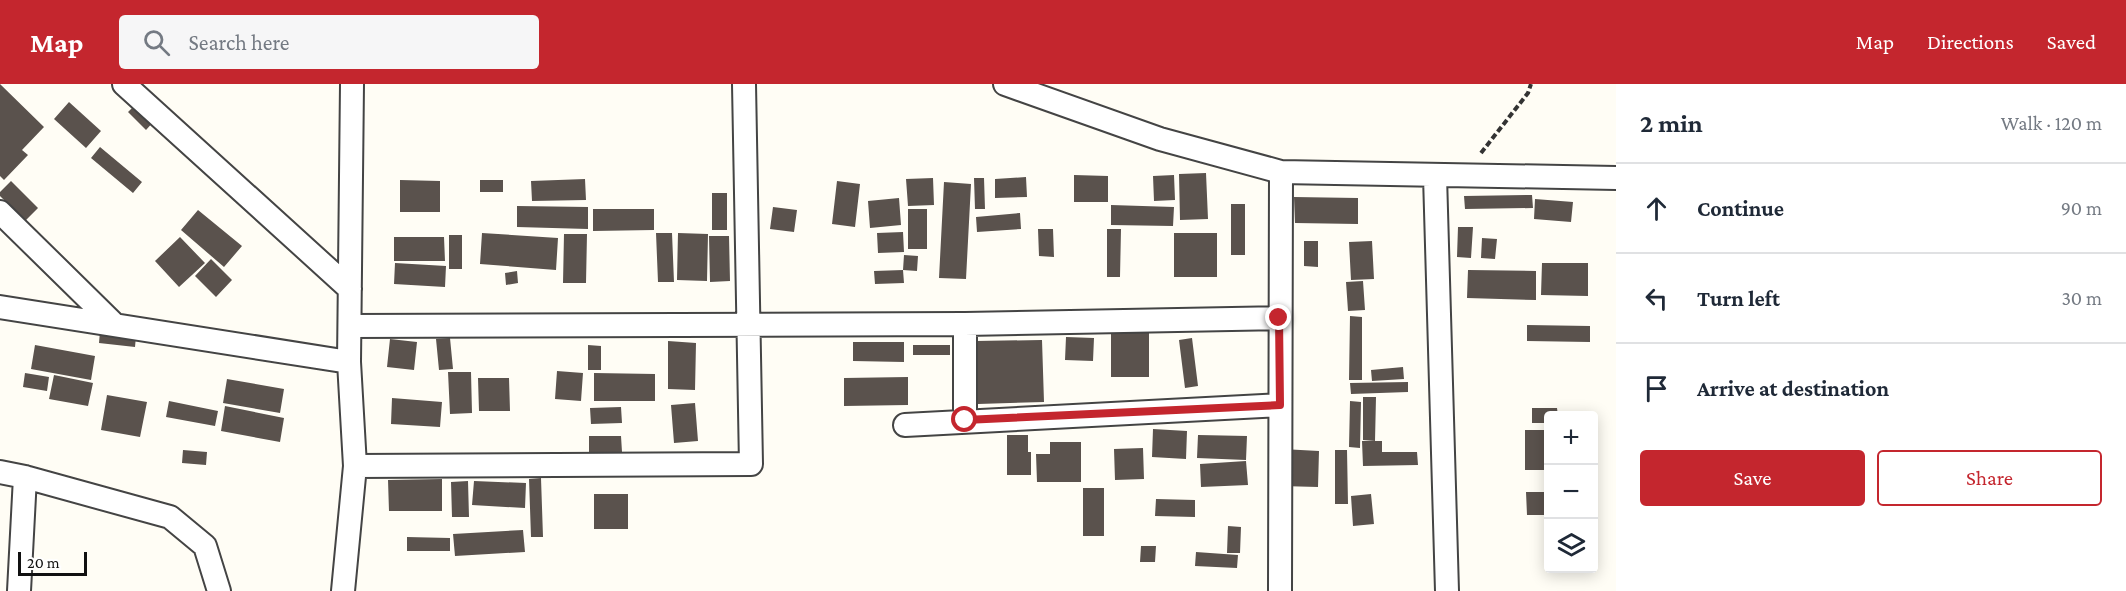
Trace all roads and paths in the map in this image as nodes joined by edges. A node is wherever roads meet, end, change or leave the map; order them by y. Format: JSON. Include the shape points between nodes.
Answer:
{"nodes":[{"id":1,"x":124,"y":84,"type":"edge"},
{"id":2,"x":352,"y":84,"type":"edge"},
{"id":3,"x":744,"y":84,"type":"edge"},
{"id":4,"x":1005,"y":84,"type":"edge"},
{"id":5,"x":1531,"y":84,"type":"edge"},
{"id":6,"x":1281,"y":172,"type":"junction"},
{"id":7,"x":1464,"y":175,"type":"junction"},
{"id":8,"x":1435,"y":176,"type":"junction"},
{"id":9,"x":1616,"y":178,"type":"edge"},
{"id":10,"x":0,"y":212,"type":"edge"},
{"id":11,"x":350,"y":289,"type":"junction"},
{"id":12,"x":0,"y":307,"type":"edge"},
{"id":13,"x":1279,"y":318,"type":"junction"},
{"id":14,"x":965,"y":324,"type":"junction"},
{"id":15,"x":115,"y":325,"type":"junction"},
{"id":16,"x":748,"y":325,"type":"junction"},
{"id":17,"x":350,"y":326,"type":"junction"},
{"id":18,"x":349,"y":362,"type":"junction"},
{"id":19,"x":1280,"y":405,"type":"junction"},
{"id":20,"x":965,"y":420,"type":"junction"},
{"id":21,"x":905,"y":425,"type":"dead end"},
{"id":22,"x":355,"y":466,"type":"junction"},
{"id":23,"x":0,"y":472,"type":"edge"},
{"id":24,"x":25,"y":477,"type":"junction"},
{"id":25,"x":19,"y":591,"type":"edge"},
{"id":26,"x":219,"y":591,"type":"edge"},
{"id":27,"x":343,"y":591,"type":"edge"},
{"id":28,"x":1280,"y":591,"type":"edge"},
{"id":29,"x":1447,"y":591,"type":"edge"}],
"edges":[{"from":1,"to":11,"type":"street"},
{"from":2,"to":11,"type":"street"},
{"from":3,"to":16,"type":"street"},
{"from":4,"to":6,"type":"street","via":[[1160,139]]},
{"from":5,"to":7,"type":"path"},
{"from":6,"to":8,"type":"street"},
{"from":6,"to":13,"type":"street"},
{"from":7,"to":8,"type":"street"},
{"from":7,"to":9,"type":"street"},
{"from":8,"to":29,"type":"street"},
{"from":10,"to":15,"type":"street"},
{"from":11,"to":17,"type":"street"},
{"from":12,"to":15,"type":"street"},
{"from":13,"to":14,"type":"street"},
{"from":13,"to":19,"type":"street"},
{"from":14,"to":16,"type":"street"},
{"from":14,"to":20,"type":"street"},
{"from":15,"to":18,"type":"street"},
{"from":16,"to":17,"type":"street"},
{"from":16,"to":22,"type":"street","via":[[751,464]]},
{"from":17,"to":18,"type":"street"},
{"from":18,"to":22,"type":"street"},
{"from":19,"to":20,"type":"street"},
{"from":19,"to":28,"type":"street"},
{"from":20,"to":21,"type":"street"},
{"from":22,"to":27,"type":"street"},
{"from":23,"to":24,"type":"street"},
{"from":24,"to":25,"type":"street"},
{"from":24,"to":26,"type":"street","via":[[170,517],[205,546]]}]}
